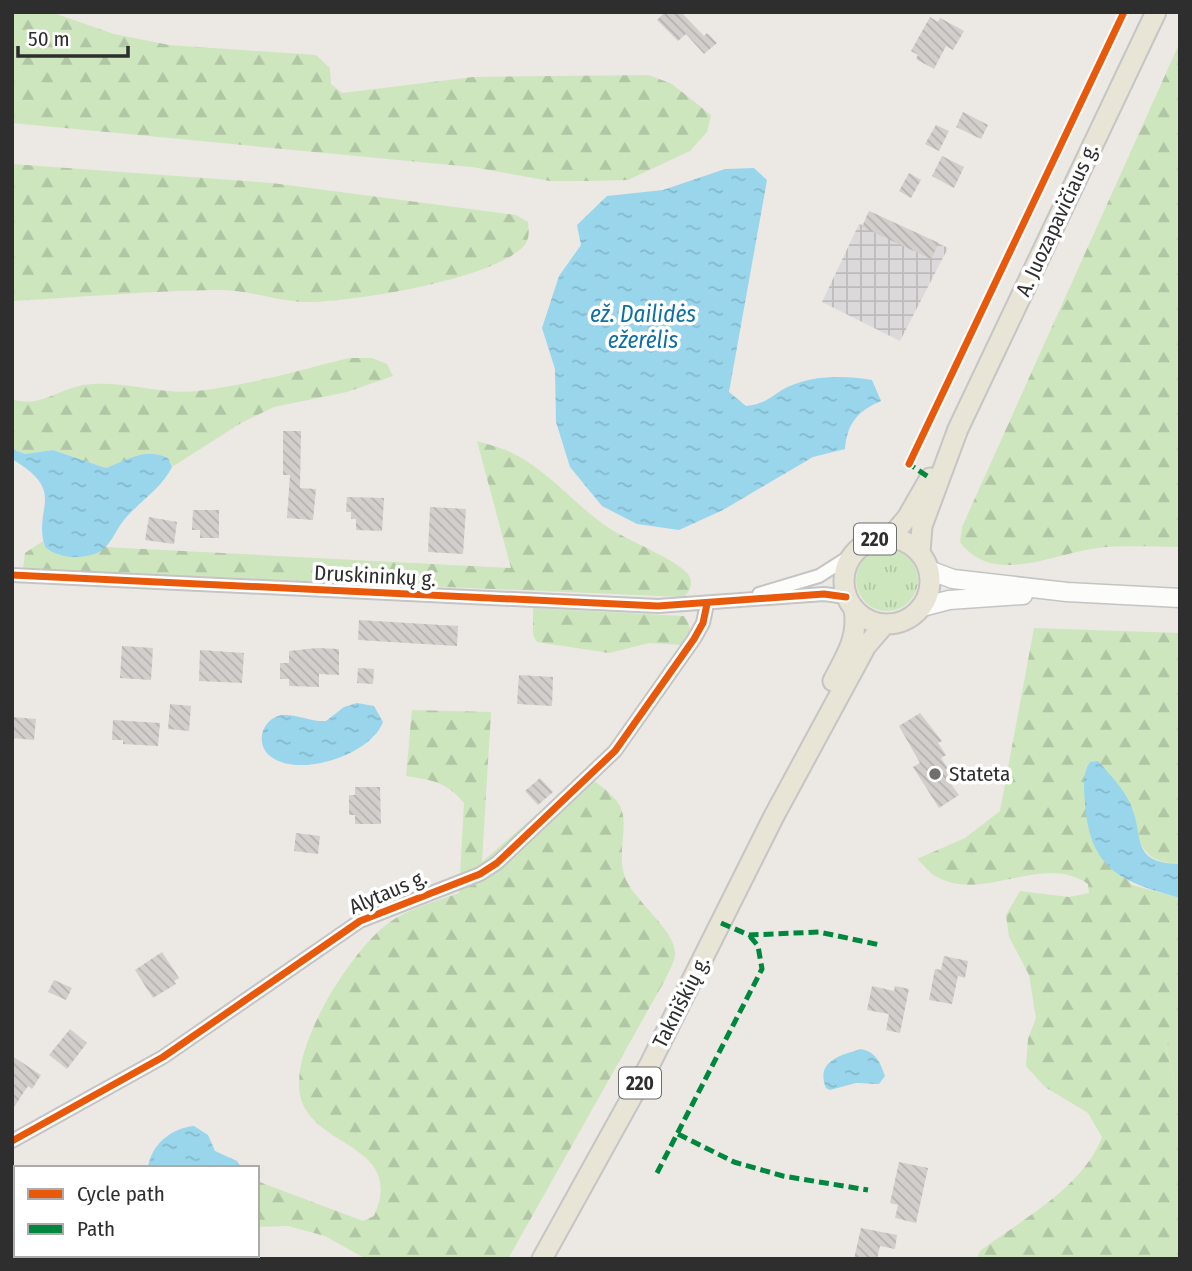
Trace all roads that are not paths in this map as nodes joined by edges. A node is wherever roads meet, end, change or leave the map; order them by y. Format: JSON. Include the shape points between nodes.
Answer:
{"nodes":[{"id":1,"x":1156,"y":12,"type":"edge"},
{"id":2,"x":958,"y":429,"type":"junction"},
{"id":3,"x":890,"y":538,"type":"junction"},
{"id":4,"x":852,"y":555,"type":"junction"},
{"id":5,"x":924,"y":561,"type":"junction"},
{"id":6,"x":12,"y":575,"type":"edge"},
{"id":7,"x":1066,"y":592,"type":"junction"},
{"id":8,"x":1180,"y":598,"type":"edge"},
{"id":9,"x":735,"y":601,"type":"junction"},
{"id":10,"x":707,"y":604,"type":"junction"},
{"id":11,"x":850,"y":604,"type":"junction"},
{"id":12,"x":922,"y":607,"type":"junction"},
{"id":13,"x":884,"y":625,"type":"junction"},
{"id":14,"x":774,"y":816,"type":"junction"},
{"id":15,"x":12,"y":1141,"type":"edge"},
{"id":16,"x":542,"y":1259,"type":"edge"}],
"edges":[{"from":1,"to":2,"type":"main road","name":"A. Juozapavičiaus g.","number":"220"},
{"from":2,"to":3,"type":"main road","name":"A. Juozapavičiaus g.","number":"220","via":[[907,518]]},
{"from":2,"to":5,"type":"main road","name":"A. Juozapavičiaus g.","number":"220","via":[[922,526]]},
{"from":3,"to":4,"type":"main road","number":"220","via":[[876,539]]},
{"from":3,"to":5,"type":"main road","number":"220","via":[[907,542]]},
{"from":4,"to":9,"type":"street","via":[[819,576]]},
{"from":4,"to":11,"type":"main road","number":"220","via":[[843,583]]},
{"from":5,"to":7,"type":"main road","via":[[953,579]]},
{"from":5,"to":12,"type":"main road","number":"220","via":[[930,589]]},
{"from":6,"to":10,"type":"street","name":"Druskininkų g.","via":[[561,603]]},
{"from":7,"to":8,"type":"main road"},
{"from":7,"to":12,"type":"main road","via":[[949,600]]},
{"from":9,"to":10,"type":"street","name":"Druskininkų g."},
{"from":9,"to":11,"type":"street","via":[[824,594]]},
{"from":10,"to":15,"type":"street","name":"Alytaus g.","via":[[704,623],[694,639],[615,751],[497,863],[480,874],[360,921],[163,1057]]},
{"from":11,"to":13,"type":"main road","via":[[868,620]]},
{"from":11,"to":14,"type":"main road","number":"220","via":[[857,625],[854,640],[809,729]]},
{"from":12,"to":13,"type":"main road","via":[[912,617]]},
{"from":13,"to":14,"type":"main road","number":"220","via":[[866,646]]},
{"from":14,"to":16,"type":"main road","name":"Takniškių g.","number":"220","via":[[650,1064]]}]}
